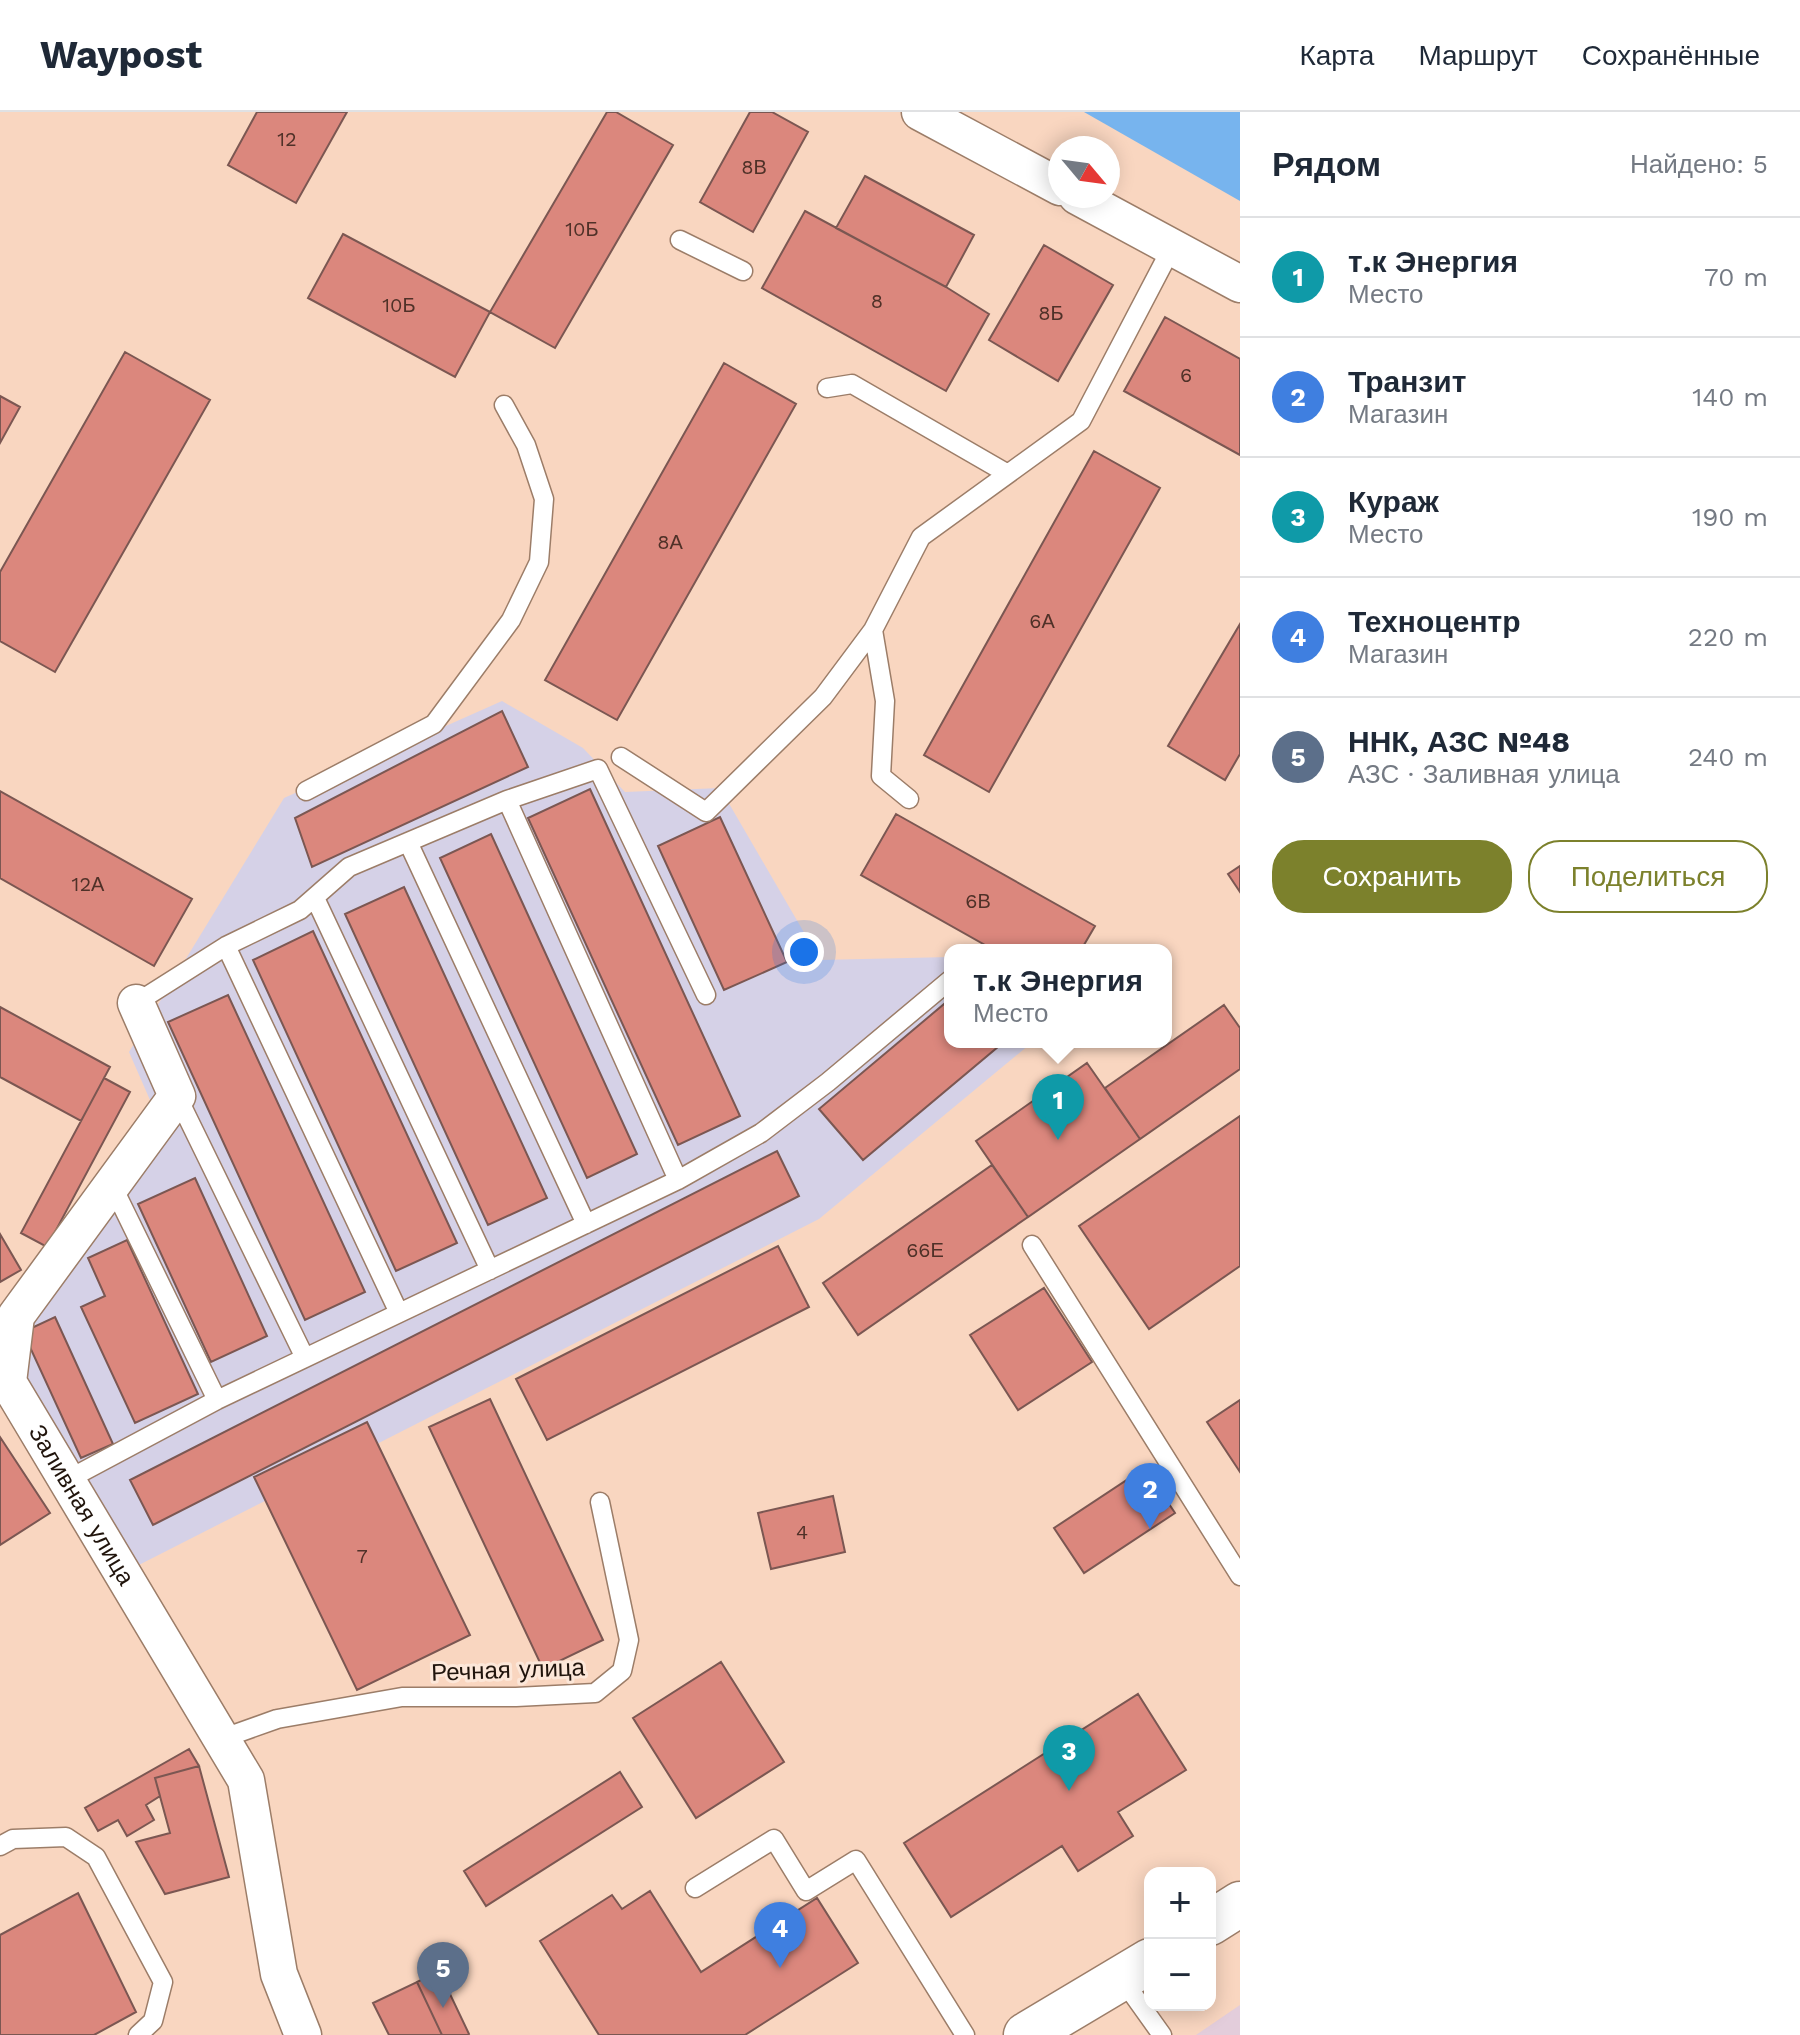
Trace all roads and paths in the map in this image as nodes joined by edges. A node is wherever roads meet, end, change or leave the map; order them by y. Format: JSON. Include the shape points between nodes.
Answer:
{"nodes":[{"id":1,"x":920,"y":112,"type":"edge"},
{"id":2,"x":1048,"y":181,"type":"edge"},
{"id":3,"x":1099,"y":208,"type":"edge"},
{"id":4,"x":680,"y":240,"type":"dead end"},
{"id":5,"x":1172,"y":247,"type":"junction"},
{"id":6,"x":743,"y":271,"type":"dead end"},
{"id":7,"x":1240,"y":284,"type":"edge"},
{"id":8,"x":827,"y":388,"type":"dead end"},
{"id":9,"x":504,"y":405,"type":"dead end"},
{"id":10,"x":1008,"y":474,"type":"junction"},
{"id":11,"x":873,"y":630,"type":"junction"},
{"id":12,"x":621,"y":757,"type":"dead end"},
{"id":13,"x":306,"y":791,"type":"dead end"},
{"id":14,"x":909,"y":799,"type":"dead end"},
{"id":15,"x":507,"y":800,"type":"junction"},
{"id":16,"x":408,"y":842,"type":"junction"},
{"id":17,"x":315,"y":898,"type":"junction"},
{"id":18,"x":226,"y":946,"type":"junction"},
{"id":19,"x":944,"y":985,"type":"edge"},
{"id":20,"x":706,"y":995,"type":"dead end"},
{"id":21,"x":136,"y":1003,"type":"joint"},
{"id":22,"x":177,"y":1096,"type":"junction"},
{"id":23,"x":678,"y":1180,"type":"junction"},
{"id":24,"x":112,"y":1185,"type":"junction"},
{"id":25,"x":586,"y":1224,"type":"junction"},
{"id":26,"x":1032,"y":1245,"type":"dead end"},
{"id":27,"x":490,"y":1270,"type":"junction"},
{"id":28,"x":399,"y":1313,"type":"junction"},
{"id":29,"x":305,"y":1358,"type":"junction"},
{"id":30,"x":217,"y":1400,"type":"junction"},
{"id":31,"x":67,"y":1480,"type":"junction"},
{"id":32,"x":600,"y":1502,"type":"dead end"},
{"id":33,"x":1240,"y":1576,"type":"edge"},
{"id":34,"x":221,"y":1739,"type":"junction"},
{"id":35,"x":0,"y":1846,"type":"edge"},
{"id":36,"x":695,"y":1888,"type":"dead end"},
{"id":37,"x":1240,"y":1904,"type":"edge"},
{"id":38,"x":1216,"y":1919,"type":"edge"},
{"id":39,"x":1136,"y":1970,"type":"edge"},
{"id":40,"x":138,"y":2035,"type":"edge"},
{"id":41,"x":303,"y":2035,"type":"edge"},
{"id":42,"x":965,"y":2035,"type":"edge"},
{"id":43,"x":1026,"y":2035,"type":"edge"},
{"id":44,"x":1162,"y":2035,"type":"edge"}],
"edges":[{"from":1,"to":2,"type":"street"},
{"from":3,"to":5,"type":"street"},
{"from":4,"to":6,"type":"lane"},
{"from":5,"to":7,"type":"street"},
{"from":5,"to":10,"type":"lane","via":[[1081,421]]},
{"from":8,"to":10,"type":"lane","via":[[852,384]]},
{"from":9,"to":13,"type":"lane","via":[[526,445],[544,499],[539,562],[511,620],[434,724]]},
{"from":10,"to":11,"type":"lane","via":[[921,537]]},
{"from":11,"to":12,"type":"lane","via":[[823,697],[706,812]]},
{"from":11,"to":14,"type":"lane","via":[[885,701],[881,776]]},
{"from":15,"to":16,"type":"lane"},
{"from":15,"to":20,"type":"lane","via":[[598,769]]},
{"from":15,"to":23,"type":"lane"},
{"from":16,"to":17,"type":"lane","via":[[349,867]]},
{"from":16,"to":25,"type":"lane"},
{"from":17,"to":18,"type":"lane"},
{"from":17,"to":27,"type":"lane"},
{"from":18,"to":21,"type":"lane"},
{"from":18,"to":28,"type":"lane"},
{"from":19,"to":23,"type":"lane","via":[[761,1133]]},
{"from":21,"to":22,"type":"street"},
{"from":22,"to":24,"type":"street","name":"Заливная улица"},
{"from":22,"to":29,"type":"lane"},
{"from":23,"to":25,"type":"lane"},
{"from":24,"to":30,"type":"lane"},
{"from":24,"to":31,"type":"street","name":"Заливная улица","via":[[16,1316],[8,1382]]},
{"from":25,"to":27,"type":"lane"},
{"from":26,"to":33,"type":"lane"},
{"from":27,"to":28,"type":"lane"},
{"from":28,"to":29,"type":"lane"},
{"from":29,"to":30,"type":"lane"},
{"from":30,"to":31,"type":"lane"},
{"from":31,"to":34,"type":"street","name":"Заливная улица"},
{"from":32,"to":34,"type":"lane","name":"Речная улица","via":[[629,1640],[622,1671],[595,1693],[402,1697],[277,1719]]},
{"from":34,"to":41,"type":"street","name":"Заливная улица","via":[[246,1780],[279,1974]]},
{"from":35,"to":40,"type":"lane","via":[[13,1839],[66,1837],[96,1857],[163,1982],[153,2021]]},
{"from":36,"to":42,"type":"lane","via":[[774,1839],[806,1891],[856,1860]]},
{"from":37,"to":38,"type":"main road"},
{"from":39,"to":43,"type":"main road"},
{"from":39,"to":44,"type":"lane"}]}
